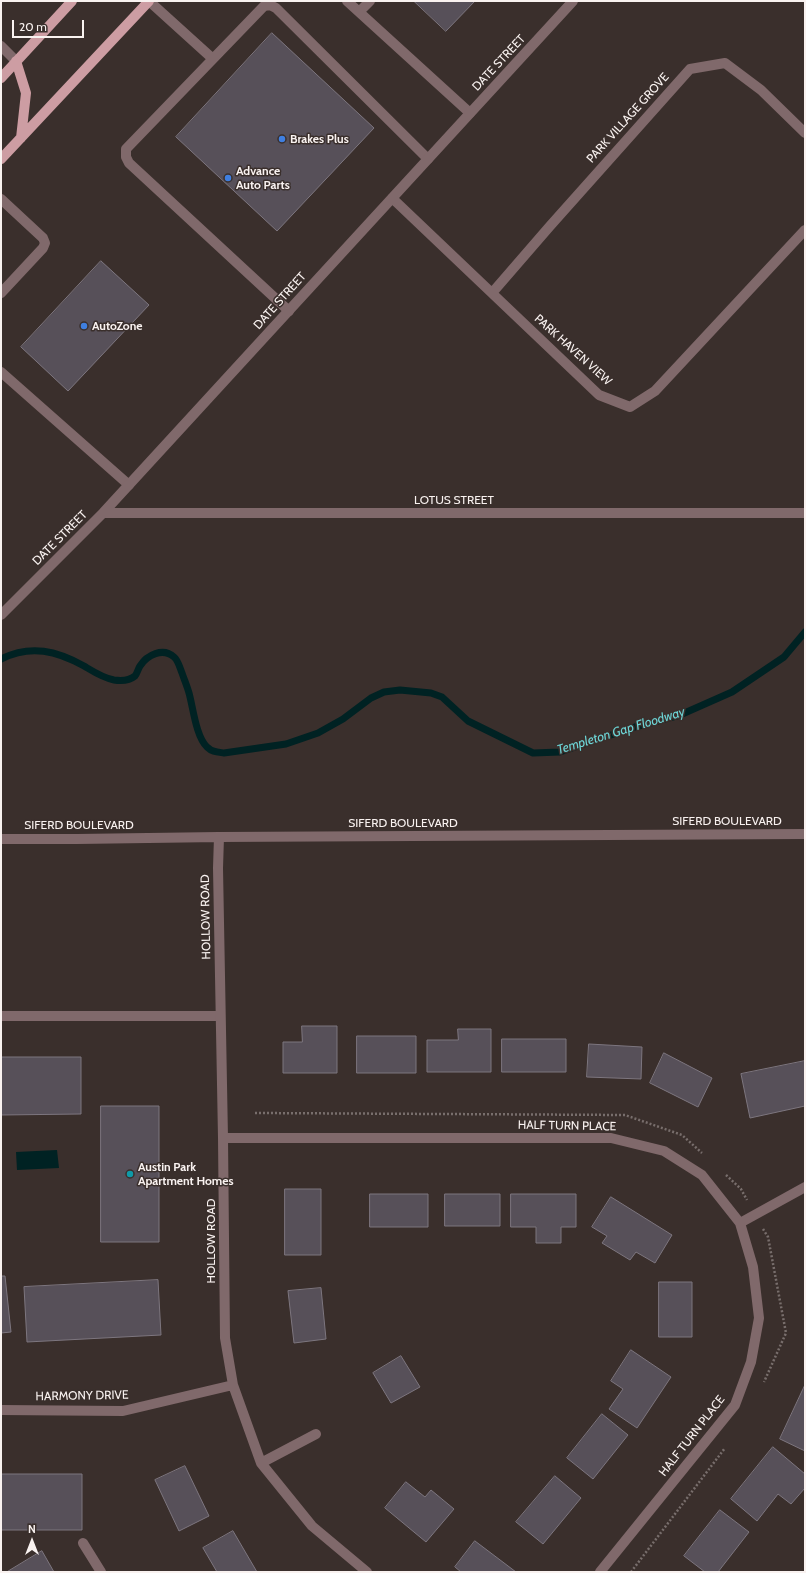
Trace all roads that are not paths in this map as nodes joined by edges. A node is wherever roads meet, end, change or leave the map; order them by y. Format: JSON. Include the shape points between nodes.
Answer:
{"nodes":[{"id":1,"x":72,"y":1,"type":"edge"},
{"id":2,"x":149,"y":1,"type":"edge"},
{"id":3,"x":347,"y":1,"type":"edge"},
{"id":4,"x":370,"y":1,"type":"edge"},
{"id":5,"x":573,"y":1,"type":"edge"},
{"id":6,"x":359,"y":12,"type":"junction"},
{"id":7,"x":1,"y":46,"type":"edge"},
{"id":8,"x":213,"y":59,"type":"junction"},
{"id":9,"x":16,"y":61,"type":"junction"},
{"id":10,"x":1,"y":78,"type":"edge"},
{"id":11,"x":470,"y":113,"type":"junction"},
{"id":12,"x":805,"y":133,"type":"edge"},
{"id":13,"x":20,"y":138,"type":"junction"},
{"id":14,"x":1,"y":159,"type":"edge"},
{"id":15,"x":428,"y":159,"type":"junction"},
{"id":16,"x":392,"y":198,"type":"junction"},
{"id":17,"x":1,"y":199,"type":"edge"},
{"id":18,"x":805,"y":230,"type":"edge"},
{"id":19,"x":1,"y":293,"type":"edge"},
{"id":20,"x":492,"y":293,"type":"junction"},
{"id":21,"x":289,"y":311,"type":"junction"},
{"id":22,"x":1,"y":372,"type":"edge"},
{"id":23,"x":129,"y":485,"type":"junction"},
{"id":24,"x":103,"y":513,"type":"junction"},
{"id":25,"x":805,"y":513,"type":"edge"},
{"id":26,"x":1,"y":615,"type":"edge"},
{"id":27,"x":805,"y":834,"type":"edge"},
{"id":28,"x":219,"y":837,"type":"junction"},
{"id":29,"x":1,"y":838,"type":"edge"},
{"id":30,"x":1,"y":1016,"type":"edge"},
{"id":31,"x":220,"y":1016,"type":"junction"},
{"id":32,"x":223,"y":1138,"type":"junction"},
{"id":33,"x":805,"y":1187,"type":"edge"},
{"id":34,"x":740,"y":1223,"type":"junction"},
{"id":35,"x":233,"y":1385,"type":"junction"},
{"id":36,"x":1,"y":1410,"type":"edge"},
{"id":37,"x":316,"y":1434,"type":"dead end"},
{"id":38,"x":262,"y":1463,"type":"junction"},
{"id":39,"x":83,"y":1543,"type":"dead end"},
{"id":40,"x":101,"y":1572,"type":"edge"},
{"id":41,"x":367,"y":1572,"type":"edge"},
{"id":42,"x":600,"y":1572,"type":"edge"}],
"edges":[{"from":1,"to":9,"type":"main road"},
{"from":2,"to":8,"type":"street"},
{"from":2,"to":13,"type":"main road"},
{"from":3,"to":6,"type":"street"},
{"from":4,"to":6,"type":"street"},
{"from":5,"to":11,"type":"street","name":"DATE STREET"},
{"from":6,"to":11,"type":"street"},
{"from":7,"to":9,"type":"street"},
{"from":8,"to":15,"type":"street","via":[[264,6],[270,5],[276,8]]},
{"from":8,"to":21,"type":"street","via":[[126,149],[126,157],[129,163]]},
{"from":9,"to":10,"type":"main road"},
{"from":9,"to":13,"type":"main road","via":[[26,93]]},
{"from":11,"to":15,"type":"street","name":"DATE STREET"},
{"from":12,"to":20,"type":"street","name":"PARK VILLAGE GROVE","via":[[761,90],[725,63],[690,69]]},
{"from":13,"to":14,"type":"main road"},
{"from":15,"to":16,"type":"street","name":"DATE STREET"},
{"from":16,"to":20,"type":"street","name":"PARK HAVEN VIEW"},
{"from":16,"to":21,"type":"street","name":"DATE STREET"},
{"from":17,"to":19,"type":"street","via":[[43,238],[45,243]]},
{"from":18,"to":20,"type":"street","name":"PARK HAVEN VIEW","via":[[654,392],[630,407],[600,395]]},
{"from":21,"to":23,"type":"street","name":"DATE STREET"},
{"from":22,"to":23,"type":"street"},
{"from":23,"to":24,"type":"street","name":"DATE STREET"},
{"from":24,"to":25,"type":"street","name":"LOTUS STREET"},
{"from":24,"to":26,"type":"street","name":"DATE STREET"},
{"from":27,"to":28,"type":"street","name":"SIFERD BOULEVARD"},
{"from":28,"to":29,"type":"street","name":"SIFERD BOULEVARD"},
{"from":28,"to":31,"type":"street","name":"HOLLOW ROAD"},
{"from":30,"to":31,"type":"street"},
{"from":31,"to":32,"type":"street","name":"HOLLOW ROAD"},
{"from":32,"to":34,"type":"street","name":"HALF TURN PLACE","via":[[611,1138],[664,1151],[702,1175]]},
{"from":32,"to":35,"type":"street","name":"HOLLOW ROAD","via":[[224,1338]]},
{"from":33,"to":34,"type":"street"},
{"from":34,"to":42,"type":"street","name":"HALF TURN PLACE","via":[[753,1267],[759,1318],[751,1362],[735,1405]]},
{"from":35,"to":36,"type":"street","name":"HARMONY DRIVE","via":[[123,1411]]},
{"from":35,"to":38,"type":"street","name":"HOLLOW ROAD"},
{"from":37,"to":38,"type":"street"},
{"from":38,"to":41,"type":"street","name":"HOLLOW ROAD","via":[[312,1526]]},
{"from":39,"to":40,"type":"street"}]}
